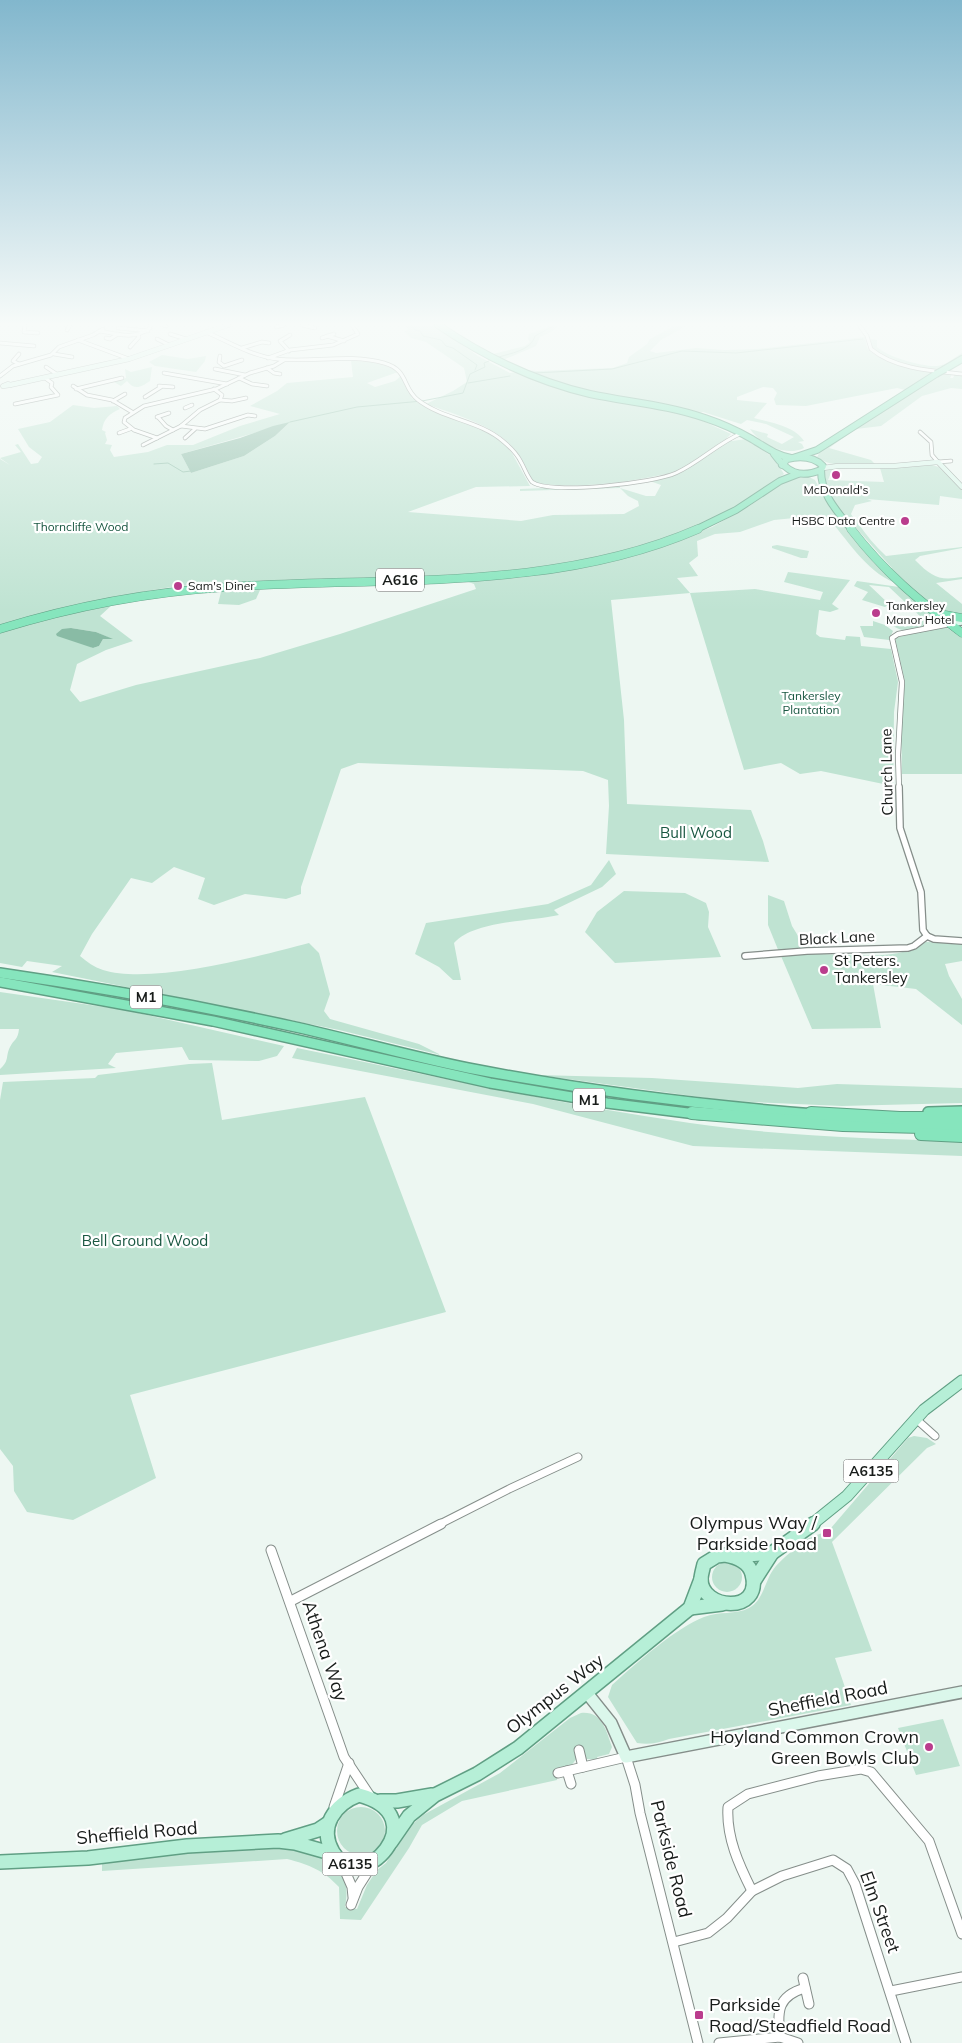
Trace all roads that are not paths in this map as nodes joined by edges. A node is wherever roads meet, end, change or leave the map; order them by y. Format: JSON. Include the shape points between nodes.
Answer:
{"nodes":[{"id":1,"x":124,"y":420,"type":"edge"},
{"id":2,"x":160,"y":420,"type":"edge"},
{"id":3,"x":188,"y":420,"type":"edge"},
{"id":4,"x":231,"y":420,"type":"edge"},
{"id":5,"x":464,"y":420,"type":"edge"},
{"id":6,"x":709,"y":420,"type":"edge"},
{"id":7,"x":862,"y":420,"type":"edge"},
{"id":8,"x":181,"y":426,"type":"junction"},
{"id":9,"x":130,"y":429,"type":"junction"},
{"id":10,"x":195,"y":429,"type":"junction"},
{"id":11,"x":173,"y":430,"type":"junction"},
{"id":12,"x":920,"y":432,"type":"dead end"},
{"id":13,"x":118,"y":433,"type":"dead end"},
{"id":14,"x":742,"y":433,"type":"junction"},
{"id":15,"x":157,"y":438,"type":"junction"},
{"id":16,"x":186,"y":438,"type":"dead end"},
{"id":17,"x":138,"y":444,"type":"dead end"},
{"id":18,"x":817,"y":450,"type":"junction"},
{"id":19,"x":773,"y":453,"type":"junction"},
{"id":20,"x":794,"y":457,"type":"junction"},
{"id":21,"x":951,"y":461,"type":"dead end"},
{"id":22,"x":938,"y":462,"type":"junction"},
{"id":23,"x":782,"y":465,"type":"junction"},
{"id":24,"x":819,"y":465,"type":"junction"},
{"id":25,"x":786,"y":474,"type":"junction"},
{"id":26,"x":802,"y":474,"type":"junction"},
{"id":27,"x":821,"y":482,"type":"junction"},
{"id":28,"x":962,"y":487,"type":"edge"},
{"id":29,"x":933,"y":612,"type":"junction"},
{"id":30,"x":962,"y":619,"type":"edge"},
{"id":31,"x":948,"y":623,"type":"junction"},
{"id":32,"x":925,"y":628,"type":"junction"},
{"id":33,"x":0,"y":629,"type":"edge"},
{"id":34,"x":962,"y":633,"type":"edge"},
{"id":35,"x":927,"y":936,"type":"junction"},
{"id":36,"x":962,"y":941,"type":"edge"},
{"id":37,"x":745,"y":956,"type":"dead end"},
{"id":38,"x":0,"y":973,"type":"edge"},
{"id":39,"x":0,"y":982,"type":"edge"},
{"id":40,"x":289,"y":1031,"type":"junction"},
{"id":41,"x":308,"y":1036,"type":"junction"},
{"id":42,"x":962,"y":1111,"type":"edge"},
{"id":43,"x":870,"y":1117,"type":"junction"},
{"id":44,"x":962,"y":1118,"type":"edge"},
{"id":45,"x":878,"y":1128,"type":"junction"},
{"id":46,"x":962,"y":1128,"type":"edge"},
{"id":47,"x":962,"y":1136,"type":"edge"},
{"id":48,"x":962,"y":1381,"type":"edge"},
{"id":49,"x":916,"y":1419,"type":"junction"},
{"id":50,"x":935,"y":1436,"type":"dead end"},
{"id":51,"x":578,"y":1457,"type":"dead end"},
{"id":52,"x":271,"y":1550,"type":"dead end"},
{"id":53,"x":772,"y":1553,"type":"junction"},
{"id":54,"x":733,"y":1556,"type":"junction"},
{"id":55,"x":700,"y":1579,"type":"junction"},
{"id":56,"x":754,"y":1581,"type":"junction"},
{"id":57,"x":291,"y":1601,"type":"junction"},
{"id":58,"x":724,"y":1604,"type":"junction"},
{"id":59,"x":690,"y":1608,"type":"junction"},
{"id":60,"x":962,"y":1692,"type":"edge"},
{"id":61,"x":587,"y":1693,"type":"junction"},
{"id":62,"x":579,"y":1750,"type":"dead end"},
{"id":63,"x":626,"y":1757,"type":"junction"},
{"id":64,"x":349,"y":1763,"type":"junction"},
{"id":65,"x":583,"y":1767,"type":"junction"},
{"id":66,"x":571,"y":1784,"type":"dead end"},
{"id":67,"x":435,"y":1795,"type":"junction"},
{"id":68,"x":375,"y":1798,"type":"junction"},
{"id":69,"x":329,"y":1819,"type":"junction"},
{"id":70,"x":278,"y":1841,"type":"junction"},
{"id":71,"x":391,"y":1842,"type":"junction"},
{"id":72,"x":337,"y":1857,"type":"junction"},
{"id":73,"x":376,"y":1860,"type":"junction"},
{"id":74,"x":0,"y":1862,"type":"edge"},
{"id":75,"x":752,"y":1891,"type":"junction"},
{"id":76,"x":962,"y":1934,"type":"edge"},
{"id":77,"x":674,"y":1942,"type":"junction"},
{"id":78,"x":962,"y":1977,"type":"edge"},
{"id":79,"x":891,"y":1991,"type":"junction"},
{"id":80,"x":809,"y":2004,"type":"dead end"},
{"id":81,"x":780,"y":2037,"type":"junction"},
{"id":82,"x":698,"y":2043,"type":"edge"},
{"id":83,"x":719,"y":2043,"type":"edge"},
{"id":84,"x":798,"y":2043,"type":"edge"},
{"id":85,"x":906,"y":2043,"type":"edge"}],
"edges":[{"from":1,"to":9,"type":"street"},
{"from":2,"to":11,"type":"street"},
{"from":3,"to":8,"type":"street"},
{"from":4,"to":10,"type":"street"},
{"from":5,"to":14,"type":"street","via":[[509,446],[531,482],[544,487],[633,482],[665,476],[687,467]]},
{"from":6,"to":14,"type":"highway"},
{"from":7,"to":18,"type":"highway"},
{"from":8,"to":10,"type":"street"},
{"from":8,"to":11,"type":"street"},
{"from":9,"to":13,"type":"street"},
{"from":9,"to":15,"type":"street"},
{"from":10,"to":16,"type":"street","via":[[193,435]]},
{"from":11,"to":15,"type":"street"},
{"from":12,"to":22,"type":"street","via":[[931,442],[932,455]]},
{"from":14,"to":19,"type":"highway"},
{"from":15,"to":17,"type":"street","via":[[144,446]]},
{"from":18,"to":20,"type":"highway"},
{"from":18,"to":24,"type":"highway","via":[[813,456]]},
{"from":19,"to":20,"type":"highway"},
{"from":19,"to":23,"type":"highway"},
{"from":20,"to":23,"type":"highway"},
{"from":20,"to":24,"type":"highway"},
{"from":21,"to":22,"type":"street"},
{"from":22,"to":24,"type":"street","via":[[893,466]]},
{"from":22,"to":28,"type":"street"},
{"from":23,"to":25,"type":"highway"},
{"from":24,"to":26,"type":"highway"},
{"from":24,"to":27,"type":"highway"},
{"from":25,"to":26,"type":"highway","number":"A616"},
{"from":25,"to":33,"type":"highway","number":"A616","via":[[737,510],[706,526],[647,548],[581,564],[514,574],[171,592],[80,608]]},
{"from":26,"to":27,"type":"highway","via":[[814,476]]},
{"from":27,"to":29,"type":"highway","via":[[831,505],[877,563]]},
{"from":29,"to":30,"type":"highway"},
{"from":29,"to":31,"type":"highway"},
{"from":29,"to":32,"type":"street","via":[[933,622]]},
{"from":30,"to":31,"type":"street"},
{"from":31,"to":32,"type":"street","name":"Church Lane"},
{"from":31,"to":34,"type":"highway"},
{"from":32,"to":35,"type":"street","name":"Church Lane","via":[[895,635],[892,641],[902,682],[898,755],[900,828],[921,892],[923,930]]},
{"from":35,"to":36,"type":"street"},
{"from":35,"to":37,"type":"street","name":"Black Lane","via":[[908,948]]},
{"from":38,"to":40,"type":"highway","number":"M1","via":[[112,990]]},
{"from":39,"to":40,"type":"highway","number":"M1"},
{"from":40,"to":41,"type":"highway","number":"M1"},
{"from":41,"to":43,"type":"highway","number":"M1","via":[[488,1072],[639,1096]]},
{"from":41,"to":45,"type":"highway","number":"M1","via":[[489,1083],[584,1100],[714,1116]]},
{"from":42,"to":43,"type":"highway","number":"M1"},
{"from":43,"to":44,"type":"highway","number":"M1"},
{"from":45,"to":46,"type":"highway","number":"M1"},
{"from":45,"to":47,"type":"highway","number":"M1"},
{"from":48,"to":49,"type":"main road","number":"A6135"},
{"from":49,"to":50,"type":"street"},
{"from":49,"to":53,"type":"main road","number":"A6135","via":[[847,1496]]},
{"from":51,"to":57,"type":"street"},
{"from":52,"to":57,"type":"street","name":"Athena Way"},
{"from":53,"to":54,"type":"main road"},
{"from":53,"to":56,"type":"main road","number":"A6135"},
{"from":54,"to":55,"type":"main road","via":[[710,1559],[704,1564]]},
{"from":54,"to":56,"type":"main road","via":[[748,1565]]},
{"from":55,"to":58,"type":"main road","via":[[708,1595]]},
{"from":55,"to":59,"type":"main road"},
{"from":56,"to":58,"type":"main road","number":"A6135","via":[[749,1597],[742,1602]]},
{"from":57,"to":64,"type":"street","name":"Athena Way","via":[[344,1757]]},
{"from":58,"to":59,"type":"main road","number":"A6135"},
{"from":59,"to":61,"type":"main road","name":"Olympus Way","number":"A6135"},
{"from":60,"to":63,"type":"street","name":"Sheffield Road"},
{"from":61,"to":63,"type":"street","name":"Parkside Road","via":[[609,1718]]},
{"from":61,"to":67,"type":"main road","name":"Olympus Way","number":"A6135","via":[[510,1753]]},
{"from":62,"to":65,"type":"street"},
{"from":63,"to":65,"type":"street","name":"Sheffield Road"},
{"from":63,"to":77,"type":"street","name":"Parkside Road"},
{"from":64,"to":68,"type":"street","name":"Athena Way"},
{"from":64,"to":69,"type":"street"},
{"from":65,"to":66,"type":"street","name":"Sheffield Road","via":[[563,1772]]},
{"from":67,"to":68,"type":"main road","name":"Olympus Way","number":"A6135","via":[[397,1801]]},
{"from":67,"to":71,"type":"main road","name":"Olympus Way","number":"A6135","via":[[409,1816]]},
{"from":68,"to":69,"type":"main road","name":"Olympus Way","number":"A6135","via":[[359,1795],[348,1798],[339,1804]]},
{"from":68,"to":71,"type":"main road","number":"A6135","via":[[388,1808],[392,1818]]},
{"from":69,"to":70,"type":"main road","name":"Sheffield Road","number":"A6135","via":[[301,1836]]},
{"from":69,"to":72,"type":"main road","number":"A6135","via":[[327,1836]]},
{"from":70,"to":72,"type":"main road","name":"Sheffield Road","number":"A6135","via":[[295,1843]]},
{"from":70,"to":74,"type":"main road","name":"Sheffield Road","number":"A6135","via":[[187,1846],[88,1858]]},
{"from":71,"to":73,"type":"main road","name":"Olympus Way","number":"A6135"},
{"from":72,"to":73,"type":"main road","number":"A6135","via":[[358,1866]]},
{"from":72,"to":73,"type":"street","via":[[349,1878],[352,1901]]},
{"from":75,"to":76,"type":"street","via":[[728,1828],[728,1807],[748,1794],[861,1769],[871,1772],[929,1841]]},
{"from":75,"to":77,"type":"street","name":"Elm Street","via":[[708,1933]]},
{"from":75,"to":79,"type":"street","name":"Elm Street","via":[[805,1868],[833,1860],[842,1864],[855,1884]]},
{"from":77,"to":82,"type":"street","name":"Parkside Road"},
{"from":78,"to":79,"type":"street"},
{"from":79,"to":85,"type":"street","name":"Elm Street"},
{"from":80,"to":81,"type":"street","via":[[804,1983],[787,1994],[778,2022]]},
{"from":81,"to":83,"type":"street"},
{"from":81,"to":84,"type":"street"}]}
